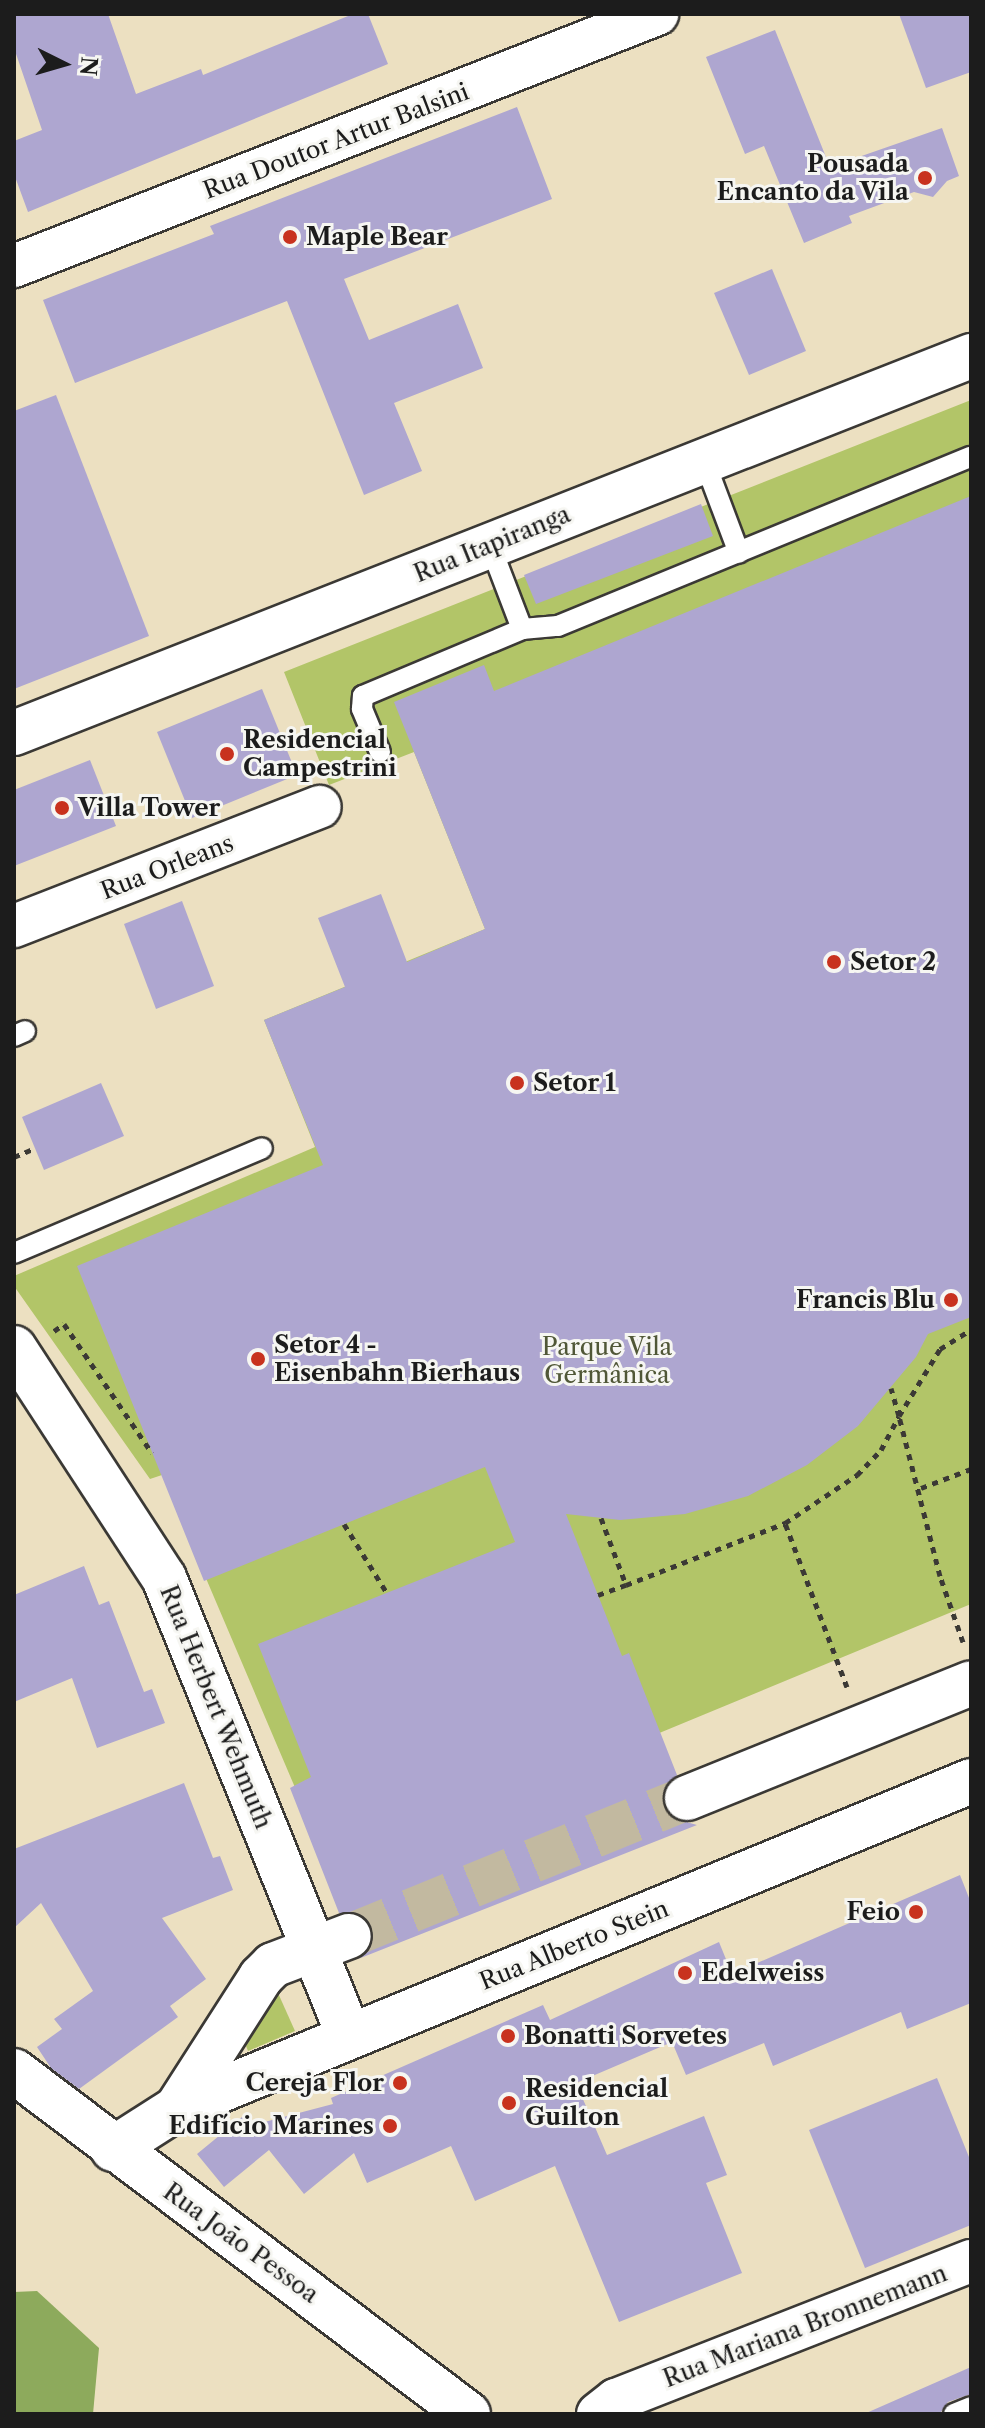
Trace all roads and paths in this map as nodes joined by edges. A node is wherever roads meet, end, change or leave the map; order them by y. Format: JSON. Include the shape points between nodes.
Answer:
{"nodes":[{"id":1,"x":657,"y":14,"type":"edge"},
{"id":2,"x":14,"y":266,"type":"edge"},
{"id":3,"x":971,"y":356,"type":"edge"},
{"id":4,"x":971,"y":457,"type":"edge"},
{"id":5,"x":704,"y":460,"type":"junction"},
{"id":6,"x":490,"y":545,"type":"junction"},
{"id":7,"x":739,"y":553,"type":"junction"},
{"id":8,"x":522,"y":629,"type":"junction"},
{"id":9,"x":14,"y":733,"type":"edge"},
{"id":10,"x":380,"y":752,"type":"dead end"},
{"id":11,"x":320,"y":807,"type":"dead end"},
{"id":12,"x":14,"y":926,"type":"edge"},
{"id":13,"x":35,"y":1148,"type":"dead end"},
{"id":14,"x":262,"y":1148,"type":"dead end"},
{"id":15,"x":14,"y":1157,"type":"edge"},
{"id":16,"x":14,"y":1253,"type":"edge"},
{"id":17,"x":58,"y":1328,"type":"dead end"},
{"id":18,"x":971,"y":1330,"type":"edge"},
{"id":19,"x":15,"y":1353,"type":"edge"},
{"id":20,"x":891,"y":1388,"type":"dead end"},
{"id":21,"x":899,"y":1416,"type":"junction"},
{"id":22,"x":152,"y":1453,"type":"dead end"},
{"id":23,"x":971,"y":1469,"type":"edge"},
{"id":24,"x":921,"y":1488,"type":"junction"},
{"id":25,"x":601,"y":1518,"type":"dead end"},
{"id":26,"x":785,"y":1523,"type":"junction"},
{"id":27,"x":344,"y":1524,"type":"dead end"},
{"id":28,"x":626,"y":1585,"type":"junction"},
{"id":29,"x":387,"y":1593,"type":"dead end"},
{"id":30,"x":598,"y":1595,"type":"dead end"},
{"id":31,"x":968,"y":1666,"type":"edge"},
{"id":32,"x":863,"y":1727,"type":"junction"},
{"id":33,"x":971,"y":1781,"type":"edge"},
{"id":34,"x":687,"y":1798,"type":"tunnel mouth"},
{"id":35,"x":331,"y":1943,"type":"junction"},
{"id":36,"x":349,"y":2037,"type":"junction"},
{"id":37,"x":14,"y":2071,"type":"edge"},
{"id":38,"x":177,"y":2108,"type":"junction"},
{"id":39,"x":113,"y":2149,"type":"junction"},
{"id":40,"x":971,"y":2261,"type":"edge"},
{"id":41,"x":971,"y":2407,"type":"edge"},
{"id":42,"x":468,"y":2414,"type":"edge"},
{"id":43,"x":598,"y":2414,"type":"edge"},
{"id":44,"x":954,"y":2414,"type":"edge"}],
"edges":[{"from":1,"to":2,"type":"street","name":"Rua Doutor Artur Balsini"},
{"from":3,"to":5,"type":"street","name":"Rua Itapiranga"},
{"from":4,"to":7,"type":"lane"},
{"from":5,"to":6,"type":"street","name":"Rua Itapiranga"},
{"from":5,"to":7,"type":"lane"},
{"from":6,"to":8,"type":"lane"},
{"from":6,"to":9,"type":"street","name":"Rua Itapiranga"},
{"from":7,"to":8,"type":"lane","via":[[558,626]]},
{"from":8,"to":10,"type":"lane","via":[[363,696],[362,709]]},
{"from":11,"to":12,"type":"street","name":"Rua Orleans"},
{"from":13,"to":15,"type":"path"},
{"from":14,"to":16,"type":"lane"},
{"from":17,"to":22,"type":"path","via":[[64,1324]]},
{"from":18,"to":21,"type":"path","via":[[940,1349]]},
{"from":19,"to":35,"type":"street","name":"Rua Herbert Wehmuth","via":[[164,1578]]},
{"from":20,"to":21,"type":"path"},
{"from":21,"to":24,"type":"path"},
{"from":21,"to":26,"type":"path","via":[[881,1450],[857,1475]]},
{"from":23,"to":24,"type":"path"},
{"from":24,"to":31,"type":"path","via":[[940,1576]]},
{"from":25,"to":28,"type":"path"},
{"from":26,"to":28,"type":"path"},
{"from":26,"to":32,"type":"path"},
{"from":27,"to":29,"type":"path"},
{"from":28,"to":30,"type":"path"},
{"from":31,"to":32,"type":"street"},
{"from":32,"to":34,"type":"street"},
{"from":33,"to":36,"type":"street","name":"Rua Alberto Stein"},
{"from":35,"to":36,"type":"street","name":"Rua Herbert Wehmuth"},
{"from":35,"to":38,"type":"street","name":"Rua Alberto Stein","via":[[273,1965],[261,1977]]},
{"from":36,"to":38,"type":"street","name":"Rua Alberto Stein"},
{"from":37,"to":39,"type":"street","name":"Rua João Pessoa"},
{"from":38,"to":39,"type":"street","name":"Rua Alberto Stein"},
{"from":39,"to":42,"type":"street","name":"Rua João Pessoa"},
{"from":40,"to":43,"type":"street","name":"Rua Mariana Bronnemann","via":[[616,2400]]},
{"from":41,"to":44,"type":"lane"}]}
